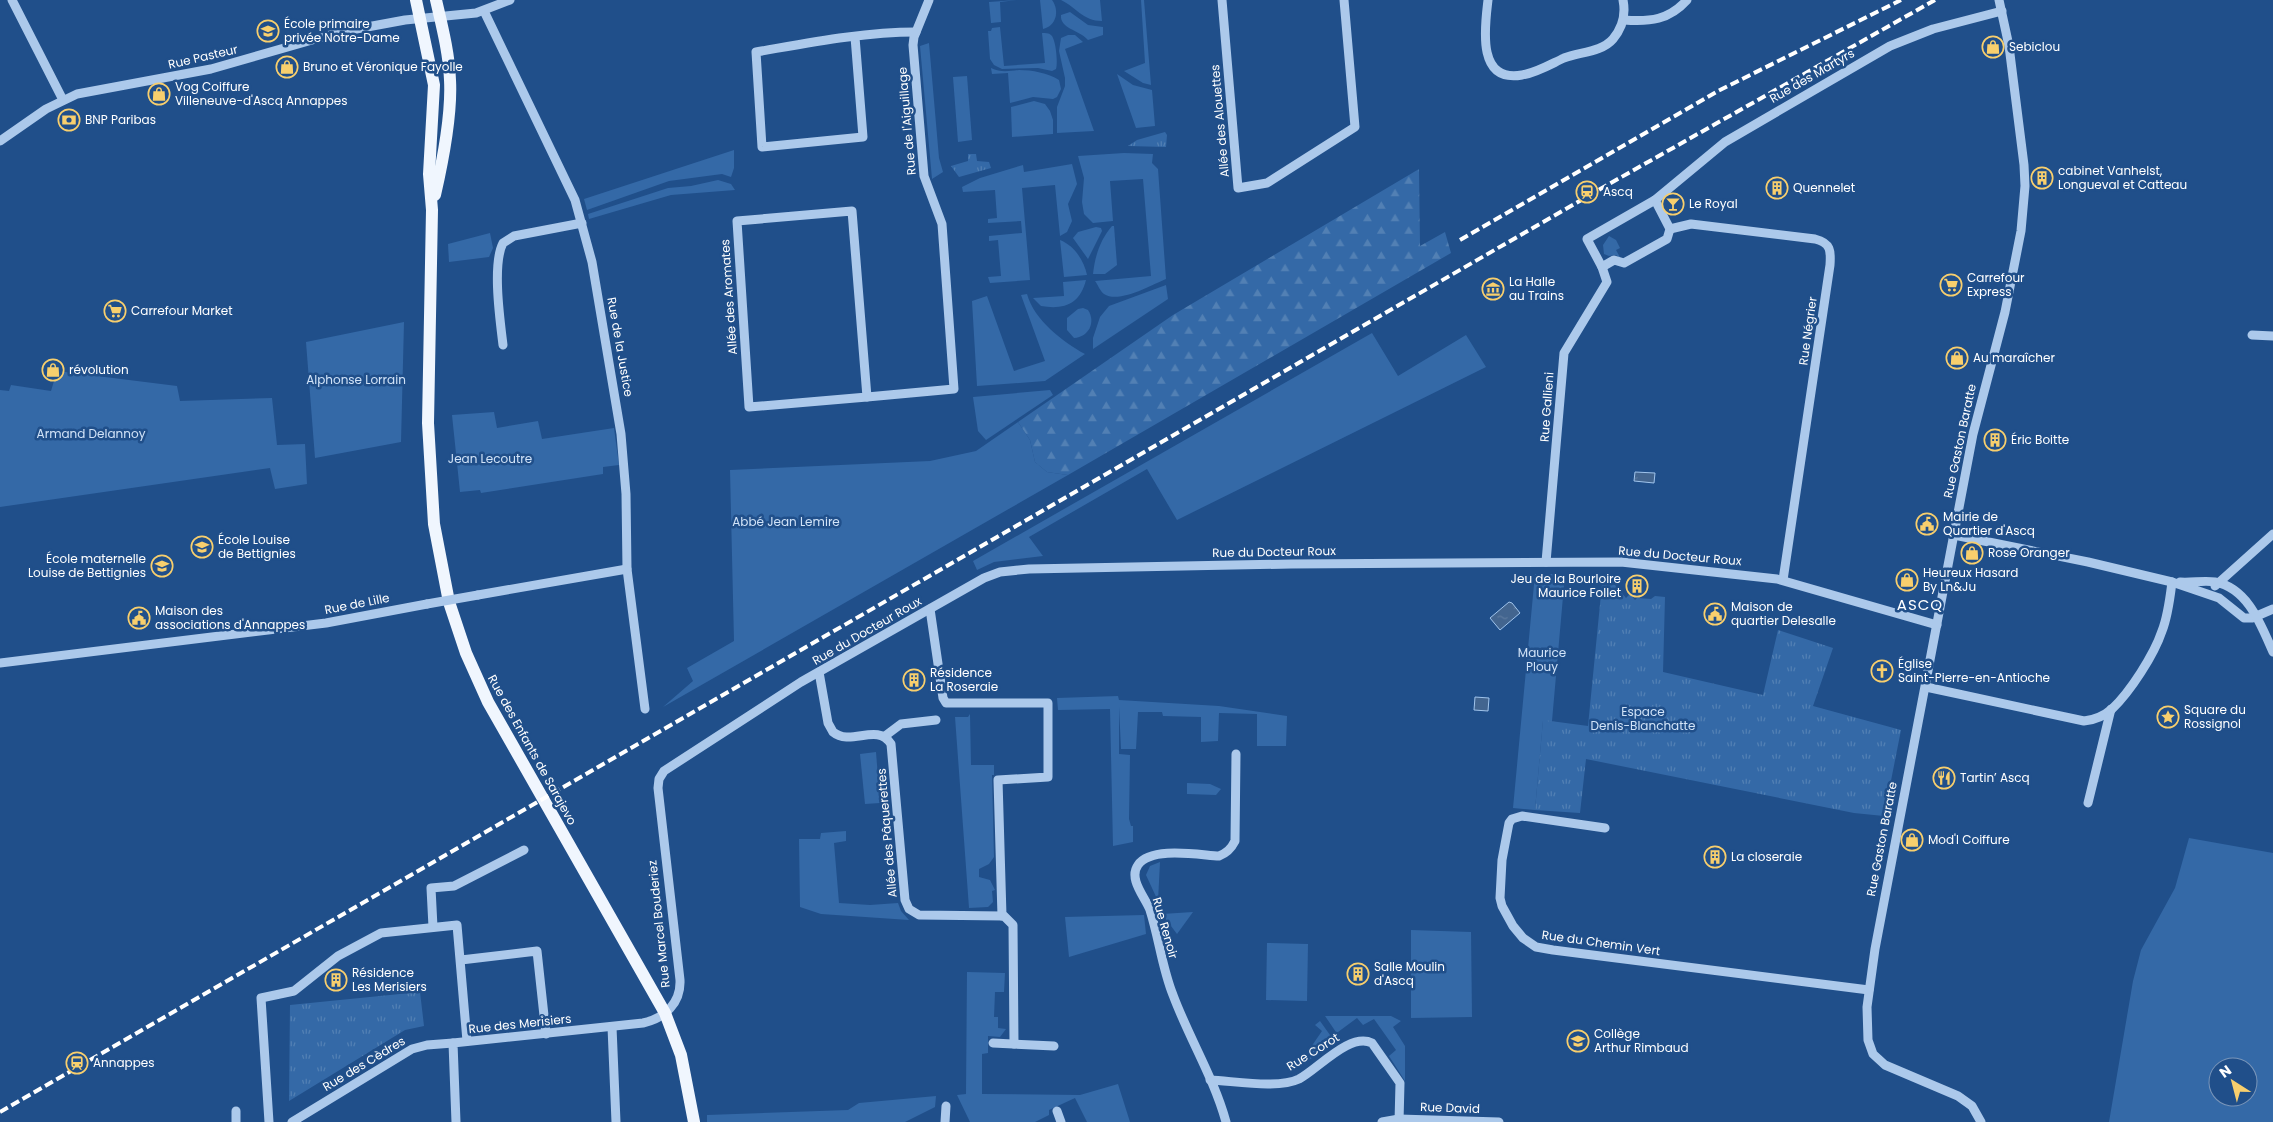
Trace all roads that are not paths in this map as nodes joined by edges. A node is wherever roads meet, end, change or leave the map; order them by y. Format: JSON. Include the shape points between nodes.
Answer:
{"nodes":[{"id":1,"x":12,"y":0,"type":"edge"},
{"id":2,"x":416,"y":0,"type":"edge"},
{"id":3,"x":436,"y":0,"type":"edge"},
{"id":4,"x":510,"y":0,"type":"edge"},
{"id":5,"x":930,"y":0,"type":"edge"},
{"id":6,"x":1222,"y":0,"type":"edge"},
{"id":7,"x":1344,"y":0,"type":"edge"},
{"id":8,"x":1488,"y":0,"type":"edge"},
{"id":9,"x":1623,"y":0,"type":"edge"},
{"id":10,"x":1687,"y":0,"type":"edge"},
{"id":11,"x":1999,"y":0,"type":"edge"},
{"id":12,"x":484,"y":11,"type":"junction"},
{"id":13,"x":2002,"y":11,"type":"junction"},
{"id":14,"x":440,"y":16,"type":"junction"},
{"id":15,"x":421,"y":18,"type":"junction"},
{"id":16,"x":1624,"y":20,"type":"junction"},
{"id":17,"x":916,"y":32,"type":"junction"},
{"id":18,"x":855,"y":36,"type":"junction"},
{"id":19,"x":63,"y":100,"type":"junction"},
{"id":20,"x":0,"y":141,"type":"edge"},
{"id":21,"x":1655,"y":200,"type":"junction"},
{"id":22,"x":432,"y":210,"type":"junction"},
{"id":23,"x":582,"y":222,"type":"junction"},
{"id":24,"x":1670,"y":230,"type":"junction"},
{"id":25,"x":1602,"y":267,"type":"junction"},
{"id":26,"x":2252,"y":335,"type":"dead end"},
{"id":27,"x":2273,"y":336,"type":"edge"},
{"id":28,"x":503,"y":345,"type":"dead end"},
{"id":29,"x":954,"y":389,"type":"joint"},
{"id":30,"x":867,"y":397,"type":"junction"},
{"id":31,"x":2273,"y":534,"type":"edge"},
{"id":32,"x":1954,"y":535,"type":"junction"},
{"id":33,"x":1546,"y":562,"type":"junction"},
{"id":34,"x":627,"y":569,"type":"junction"},
{"id":35,"x":1783,"y":580,"type":"junction"},
{"id":36,"x":2172,"y":582,"type":"junction"},
{"id":37,"x":2218,"y":583,"type":"junction"},
{"id":38,"x":2210,"y":594,"type":"junction"},
{"id":39,"x":2273,"y":608,"type":"edge"},
{"id":40,"x":930,"y":609,"type":"junction"},
{"id":41,"x":2256,"y":616,"type":"junction"},
{"id":42,"x":1938,"y":625,"type":"junction"},
{"id":43,"x":2273,"y":652,"type":"edge"},
{"id":44,"x":0,"y":664,"type":"edge"},
{"id":45,"x":819,"y":672,"type":"junction"},
{"id":46,"x":1926,"y":687,"type":"junction"},
{"id":47,"x":645,"y":709,"type":"dead end"},
{"id":48,"x":2111,"y":709,"type":"junction"},
{"id":49,"x":936,"y":720,"type":"dead end"},
{"id":50,"x":885,"y":736,"type":"junction"},
{"id":51,"x":1236,"y":754,"type":"dead end"},
{"id":52,"x":661,"y":775,"type":"joint"},
{"id":53,"x":2088,"y":804,"type":"dead end"},
{"id":54,"x":1605,"y":828,"type":"dead end"},
{"id":55,"x":524,"y":850,"type":"dead end"},
{"id":56,"x":1002,"y":916,"type":"junction"},
{"id":57,"x":433,"y":927,"type":"junction"},
{"id":58,"x":460,"y":960,"type":"junction"},
{"id":59,"x":1869,"y":990,"type":"junction"},
{"id":60,"x":665,"y":1013,"type":"junction"},
{"id":61,"x":612,"y":1027,"type":"junction"},
{"id":62,"x":546,"y":1034,"type":"junction"},
{"id":63,"x":467,"y":1041,"type":"junction"},
{"id":64,"x":453,"y":1043,"type":"junction"},
{"id":65,"x":993,"y":1043,"type":"dead end"},
{"id":66,"x":1014,"y":1044,"type":"junction"},
{"id":67,"x":1054,"y":1046,"type":"dead end"},
{"id":68,"x":1210,"y":1080,"type":"junction"},
{"id":69,"x":946,"y":1106,"type":"dead end"},
{"id":70,"x":236,"y":1111,"type":"dead end"},
{"id":71,"x":1057,"y":1111,"type":"dead end"},
{"id":72,"x":1399,"y":1121,"type":"edge"},
{"id":73,"x":236,"y":1122,"type":"edge"},
{"id":74,"x":269,"y":1122,"type":"edge"},
{"id":75,"x":292,"y":1122,"type":"edge"},
{"id":76,"x":456,"y":1122,"type":"edge"},
{"id":77,"x":616,"y":1122,"type":"edge"},
{"id":78,"x":694,"y":1122,"type":"edge"},
{"id":79,"x":945,"y":1122,"type":"edge"},
{"id":80,"x":1061,"y":1122,"type":"edge"},
{"id":81,"x":1226,"y":1122,"type":"edge"},
{"id":82,"x":1382,"y":1122,"type":"edge"},
{"id":83,"x":1499,"y":1122,"type":"edge"},
{"id":84,"x":1980,"y":1122,"type":"edge"}],
"edges":[{"from":1,"to":19,"type":"street"},
{"from":2,"to":15,"type":"main road","name":"Rue des Enfants de Sarajevo"},
{"from":3,"to":14,"type":"main road","name":"Rue des Enfants de Sarajevo"},
{"from":4,"to":12,"type":"street","name":"Rue Pasteur"},
{"from":5,"to":17,"type":"street","name":"Rue de l'Aiguillage"},
{"from":6,"to":7,"type":"street","name":"Allée des Alouettes","via":[[1238,188],[1267,183],[1355,127]]},
{"from":8,"to":16,"type":"street","via":[[1487,54],[1494,68],[1507,75],[1523,75],[1565,58],[1602,48],[1613,40]]},
{"from":9,"to":16,"type":"street"},
{"from":10,"to":16,"type":"street","via":[[1674,12],[1657,20]]},
{"from":11,"to":13,"type":"street","name":"Rue Gaston Baratte"},
{"from":12,"to":14,"type":"street","name":"Rue Pasteur"},
{"from":12,"to":23,"type":"street","name":"Rue de la Justice","via":[[566,180]]},
{"from":13,"to":21,"type":"street","name":"Rue des Martyrs","via":[[1932,29],[1890,46],[1718,146]]},
{"from":13,"to":32,"type":"street","name":"Rue Gaston Baratte","via":[[2024,164],[2021,231],[2007,304],[1973,434]]},
{"from":14,"to":15,"type":"street","name":"Rue Pasteur"},
{"from":14,"to":22,"type":"main road","name":"Rue des Enfants de Sarajevo","via":[[450,90],[440,174]]},
{"from":15,"to":19,"type":"street","name":"Rue Pasteur","via":[[331,34],[223,66],[92,90]]},
{"from":15,"to":22,"type":"main road","name":"Rue des Enfants de Sarajevo","via":[[434,85],[429,174]]},
{"from":17,"to":18,"type":"street"},
{"from":17,"to":29,"type":"street","name":"Rue de l'Aiguillage","via":[[913,45],[923,172],[942,224]]},
{"from":18,"to":18,"type":"street","via":[[756,52],[762,147],[862,137]]},
{"from":19,"to":20,"type":"street","name":"Rue Pasteur"},
{"from":21,"to":24,"type":"street"},
{"from":21,"to":25,"type":"street","name":"Rue des Martyrs","via":[[1587,239]]},
{"from":22,"to":60,"type":"main road","name":"Rue des Enfants de Sarajevo","via":[[429,465],[437,551],[449,602],[472,669],[500,726]]},
{"from":23,"to":28,"type":"street","via":[[514,236],[503,243],[498,261]]},
{"from":23,"to":34,"type":"street","name":"Rue de la Justice","via":[[618,411],[625,472]]},
{"from":24,"to":25,"type":"street","via":[[1667,239],[1624,263],[1614,260]]},
{"from":24,"to":35,"type":"street","name":"Rue Négrier","via":[[1692,224],[1815,239],[1828,244],[1831,249]]},
{"from":25,"to":33,"type":"street","name":"Rue Gallieni","via":[[1607,277],[1605,287],[1564,353]]},
{"from":26,"to":27,"type":"street"},
{"from":29,"to":30,"type":"street","name":"Allée des Aromates"},
{"from":30,"to":30,"type":"street","name":"Allée des Aromates","via":[[852,211],[737,221],[749,407]]},
{"from":31,"to":37,"type":"street"},
{"from":32,"to":36,"type":"street"},
{"from":32,"to":42,"type":"street","name":"Rue Gaston Baratte"},
{"from":33,"to":35,"type":"street","name":"Rue du Docteur Roux","via":[[1621,562]]},
{"from":33,"to":40,"type":"street","name":"Rue du Docteur Roux","via":[[1029,569],[993,574]]},
{"from":34,"to":44,"type":"street","name":"Rue de Lille","bridge":true,"via":[[312,625]]},
{"from":34,"to":47,"type":"street","name":"Rue de la Justice"},
{"from":35,"to":42,"type":"street","name":"Rue du Docteur Roux"},
{"from":36,"to":37,"type":"street"},
{"from":36,"to":38,"type":"street"},
{"from":36,"to":48,"type":"street","via":[[2159,640]]},
{"from":37,"to":38,"type":"street"},
{"from":37,"to":41,"type":"street","via":[[2239,594]]},
{"from":38,"to":41,"type":"street","via":[[2226,602],[2244,618]]},
{"from":39,"to":41,"type":"street"},
{"from":40,"to":45,"type":"street","name":"Rue du Docteur Roux"},
{"from":40,"to":56,"type":"street","via":[[946,703],[1048,703],[1048,777],[998,780]]},
{"from":41,"to":43,"type":"street"},
{"from":42,"to":46,"type":"street","name":"Rue Gaston Baratte"},
{"from":45,"to":50,"type":"street","via":[[828,723],[833,732],[843,737]]},
{"from":45,"to":52,"type":"street","name":"Rue du Docteur Roux"},
{"from":46,"to":48,"type":"street","via":[[2084,721],[2094,720]]},
{"from":46,"to":59,"type":"street","name":"Rue Gaston Baratte","via":[[1891,857]]},
{"from":48,"to":53,"type":"street"},
{"from":49,"to":50,"type":"street","via":[[901,724]]},
{"from":50,"to":56,"type":"street","name":"Allée des Pâquerettes","via":[[892,748],[907,906],[922,915]]},
{"from":51,"to":68,"type":"street","name":"Rue Renoir","via":[[1234,841],[1226,853],[1219,856],[1157,853],[1137,865],[1135,872],[1150,910],[1164,972]]},
{"from":52,"to":60,"type":"street","name":"Rue Marcel Bouderiez","via":[[658,788],[681,986],[676,1002]]},
{"from":54,"to":59,"type":"street","name":"Rue du Chemin Vert","via":[[1522,816],[1508,824],[1500,898],[1513,926],[1528,942],[1552,950]]},
{"from":55,"to":57,"type":"street","via":[[454,886],[431,888]]},
{"from":56,"to":66,"type":"street","via":[[1009,919],[1014,931]]},
{"from":57,"to":58,"type":"street","via":[[457,925]]},
{"from":57,"to":74,"type":"street","via":[[381,933],[338,956],[294,991],[261,998]]},
{"from":58,"to":62,"type":"street","via":[[537,951]]},
{"from":58,"to":63,"type":"street"},
{"from":59,"to":84,"type":"street","name":"Rue Gaston Baratte","via":[[1868,1040],[1875,1056],[1885,1064],[1966,1101]]},
{"from":60,"to":61,"type":"street","name":"Rue des Merisiers","via":[[650,1021]]},
{"from":60,"to":78,"type":"main road","via":[[683,1063]]},
{"from":61,"to":62,"type":"street","name":"Rue des Merisiers"},
{"from":61,"to":77,"type":"street"},
{"from":62,"to":63,"type":"street","name":"Rue des Merisiers"},
{"from":63,"to":64,"type":"street","name":"Rue des Merisiers"},
{"from":64,"to":75,"type":"street","name":"Rue des Cèdres","via":[[412,1049]]},
{"from":64,"to":76,"type":"street","name":"Rue des Merisiers"},
{"from":65,"to":66,"type":"street"},
{"from":66,"to":67,"type":"street"},
{"from":68,"to":72,"type":"street","name":"Rue Corot","via":[[1289,1082],[1310,1072],[1346,1046],[1365,1040],[1372,1043],[1400,1083]]},
{"from":68,"to":81,"type":"street","name":"Rue Renoir"},
{"from":69,"to":79,"type":"street"},
{"from":70,"to":73,"type":"street"},
{"from":71,"to":80,"type":"street"},
{"from":72,"to":82,"type":"street","name":"Rue David"},
{"from":72,"to":83,"type":"street","name":"Rue David"}]}
